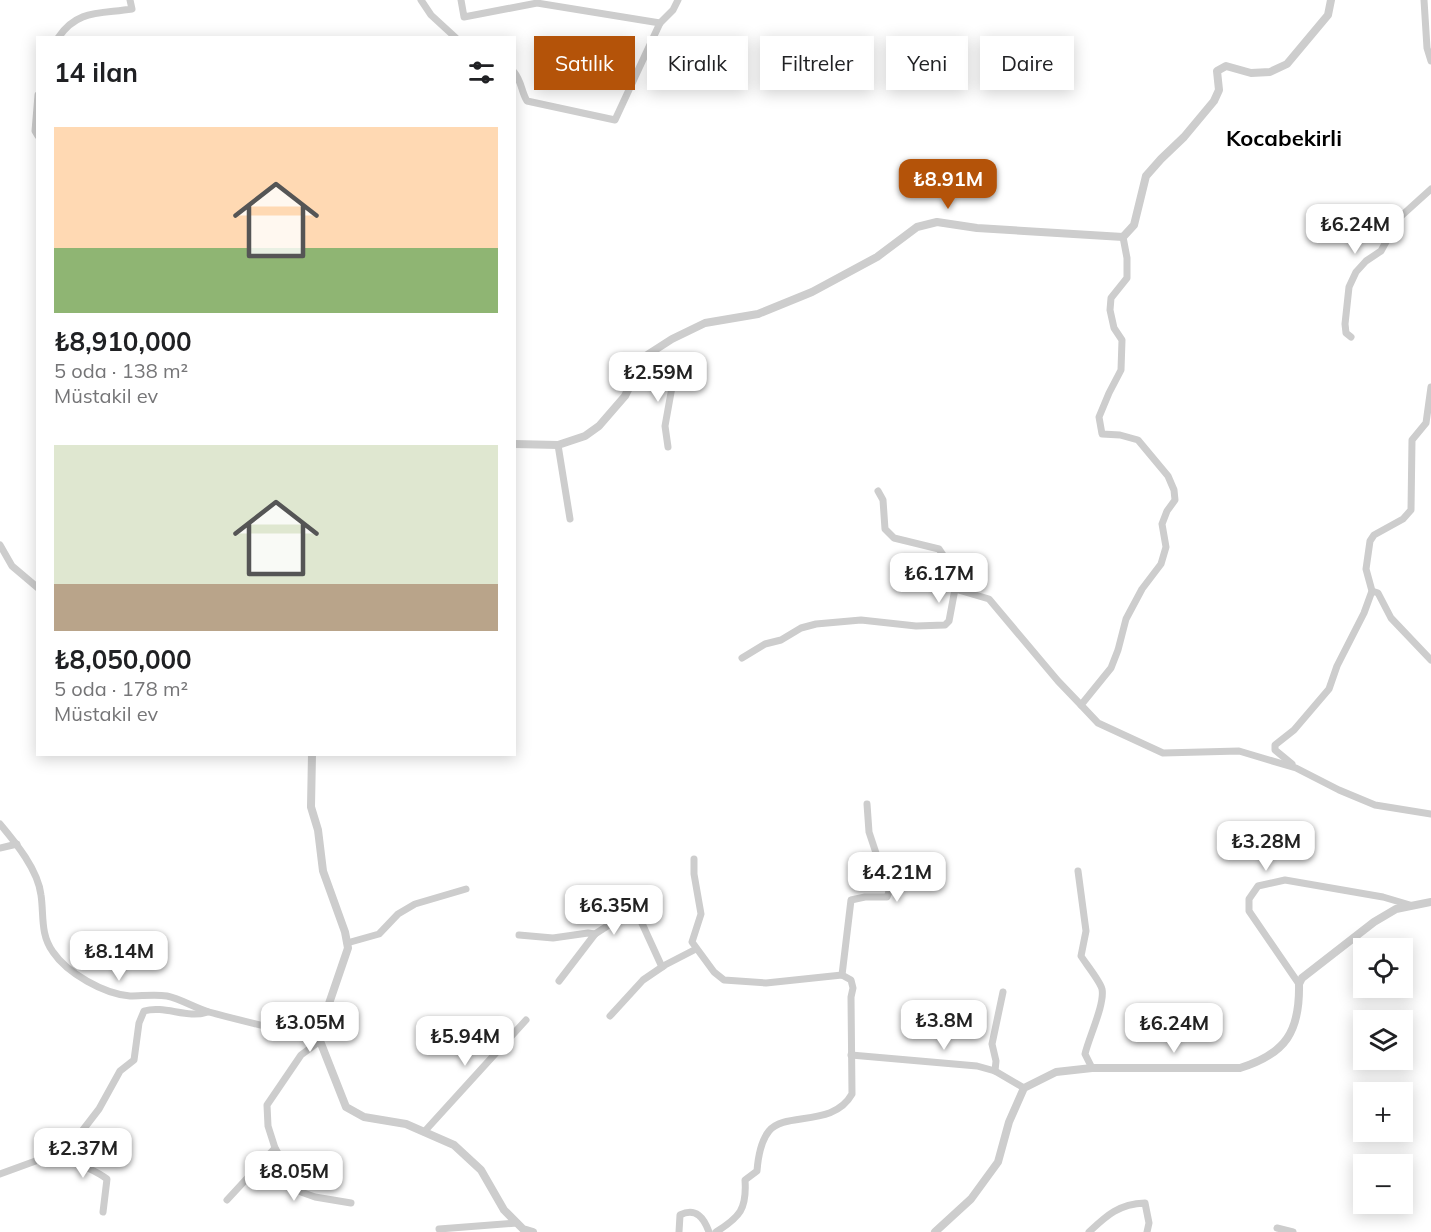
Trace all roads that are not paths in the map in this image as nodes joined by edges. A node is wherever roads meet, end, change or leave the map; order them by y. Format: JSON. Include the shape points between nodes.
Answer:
{"nodes":[{"id":1,"x":130,"y":0,"type":"edge"},
{"id":2,"x":421,"y":0,"type":"edge"},
{"id":3,"x":461,"y":0,"type":"edge"},
{"id":4,"x":678,"y":0,"type":"edge"},
{"id":5,"x":1331,"y":0,"type":"edge"},
{"id":6,"x":1424,"y":0,"type":"edge"},
{"id":7,"x":660,"y":23,"type":"junction"},
{"id":8,"x":59,"y":36,"type":"edge"},
{"id":9,"x":454,"y":36,"type":"edge"},
{"id":10,"x":1431,"y":61,"type":"edge"},
{"id":11,"x":516,"y":75,"type":"edge"},
{"id":12,"x":1431,"y":189,"type":"edge"},
{"id":13,"x":1123,"y":237,"type":"junction"},
{"id":14,"x":1351,"y":337,"type":"dead end"},
{"id":15,"x":644,"y":357,"type":"junction"},
{"id":16,"x":1431,"y":387,"type":"edge"},
{"id":17,"x":516,"y":444,"type":"edge"},
{"id":18,"x":558,"y":445,"type":"junction"},
{"id":19,"x":668,"y":447,"type":"dead end"},
{"id":20,"x":878,"y":491,"type":"dead end"},
{"id":21,"x":570,"y":519,"type":"dead end"},
{"id":22,"x":0,"y":545,"type":"edge"},
{"id":23,"x":36,"y":586,"type":"edge"},
{"id":24,"x":955,"y":589,"type":"junction"},
{"id":25,"x":1372,"y":591,"type":"junction"},
{"id":26,"x":742,"y":658,"type":"dead end"},
{"id":27,"x":1431,"y":660,"type":"edge"},
{"id":28,"x":1081,"y":705,"type":"junction"},
{"id":29,"x":312,"y":756,"type":"edge"},
{"id":30,"x":1296,"y":768,"type":"junction"},
{"id":31,"x":867,"y":804,"type":"dead end"},
{"id":32,"x":1431,"y":814,"type":"edge"},
{"id":33,"x":0,"y":824,"type":"edge"},
{"id":34,"x":17,"y":843,"type":"junction"},
{"id":35,"x":0,"y":848,"type":"edge"},
{"id":36,"x":694,"y":859,"type":"dead end"},
{"id":37,"x":1078,"y":871,"type":"dead end"},
{"id":38,"x":466,"y":889,"type":"dead end"},
{"id":39,"x":1431,"y":902,"type":"edge"},
{"id":40,"x":1410,"y":905,"type":"junction"},
{"id":41,"x":595,"y":934,"type":"junction"},
{"id":42,"x":519,"y":935,"type":"dead end"},
{"id":43,"x":347,"y":943,"type":"junction"},
{"id":44,"x":696,"y":949,"type":"junction"},
{"id":45,"x":662,"y":967,"type":"junction"},
{"id":46,"x":842,"y":975,"type":"junction"},
{"id":47,"x":559,"y":981,"type":"dead end"},
{"id":48,"x":1299,"y":984,"type":"junction"},
{"id":49,"x":1003,"y":992,"type":"dead end"},
{"id":50,"x":208,"y":1012,"type":"junction"},
{"id":51,"x":610,"y":1016,"type":"dead end"},
{"id":52,"x":526,"y":1020,"type":"dead end"},
{"id":53,"x":320,"y":1041,"type":"junction"},
{"id":54,"x":851,"y":1055,"type":"junction"},
{"id":55,"x":1092,"y":1068,"type":"junction"},
{"id":56,"x":995,"y":1071,"type":"junction"},
{"id":57,"x":1024,"y":1088,"type":"junction"},
{"id":58,"x":424,"y":1132,"type":"junction"},
{"id":59,"x":275,"y":1148,"type":"junction"},
{"id":60,"x":63,"y":1151,"type":"junction"},
{"id":61,"x":0,"y":1174,"type":"edge"},
{"id":62,"x":227,"y":1200,"type":"dead end"},
{"id":63,"x":351,"y":1203,"type":"dead end"},
{"id":64,"x":103,"y":1212,"type":"dead end"},
{"id":65,"x":517,"y":1223,"type":"junction"},
{"id":66,"x":1278,"y":1228,"type":"dead end"},
{"id":67,"x":439,"y":1229,"type":"dead end"},
{"id":68,"x":532,"y":1232,"type":"edge"},
{"id":69,"x":679,"y":1232,"type":"edge"},
{"id":70,"x":709,"y":1232,"type":"edge"},
{"id":71,"x":716,"y":1232,"type":"edge"},
{"id":72,"x":935,"y":1232,"type":"edge"},
{"id":73,"x":1089,"y":1232,"type":"edge"},
{"id":74,"x":1147,"y":1232,"type":"edge"},
{"id":75,"x":1293,"y":1232,"type":"edge"}],
"edges":[{"from":1,"to":8,"type":"street","via":[[132,9],[86,14]]},
{"from":2,"to":9,"type":"street"},
{"from":3,"to":7,"type":"street","via":[[464,17],[537,3]]},
{"from":4,"to":7,"type":"street"},
{"from":5,"to":13,"type":"street","via":[[1328,15],[1287,64],[1270,72],[1251,73],[1226,66],[1217,71],[1219,90],[1214,101],[1146,176],[1134,225]]},
{"from":6,"to":10,"type":"street","via":[[1426,48]]},
{"from":7,"to":11,"type":"street","via":[[615,120],[527,101]]},
{"from":12,"to":14,"type":"street","via":[[1399,218],[1381,250],[1356,272],[1349,287],[1345,324]]},
{"from":13,"to":15,"type":"street","via":[[937,222],[917,226],[877,257],[812,292],[758,314],[705,323]]},
{"from":13,"to":28,"type":"street","via":[[1127,278],[1111,298],[1110,310],[1122,340],[1121,370],[1099,417],[1102,434],[1138,440],[1168,477],[1175,500],[1162,524],[1166,547],[1161,564],[1126,619],[1111,668]]},
{"from":15,"to":18,"type":"street","via":[[625,396],[599,426],[585,436]]},
{"from":15,"to":19,"type":"street","via":[[668,377],[672,387],[665,426]]},
{"from":16,"to":25,"type":"street","via":[[1426,423],[1412,440],[1411,510],[1370,541],[1366,570]]},
{"from":17,"to":18,"type":"street"},
{"from":18,"to":21,"type":"street"},
{"from":20,"to":24,"type":"street","via":[[883,500],[885,529],[894,538],[939,549]]},
{"from":22,"to":23,"type":"street","via":[[12,566]]},
{"from":24,"to":26,"type":"street","via":[[945,625],[861,620],[816,624],[765,644]]},
{"from":24,"to":28,"type":"street","via":[[989,599]]},
{"from":25,"to":27,"type":"street","via":[[1378,593],[1391,618]]},
{"from":25,"to":30,"type":"street","via":[[1329,689],[1294,730],[1275,745],[1275,750]]},
{"from":28,"to":30,"type":"street","via":[[1098,723],[1163,753],[1239,751]]},
{"from":29,"to":43,"type":"street","via":[[311,807],[323,871]]},
{"from":30,"to":32,"type":"street","via":[[1375,805]]},
{"from":31,"to":46,"type":"street","via":[[870,832],[889,892],[886,897],[851,900]]},
{"from":33,"to":34,"type":"street"},
{"from":34,"to":35,"type":"street"},
{"from":34,"to":50,"type":"street","via":[[41,893],[46,939],[53,953],[74,975],[115,994],[166,996]]},
{"from":36,"to":44,"type":"street","via":[[701,914],[692,942]]},
{"from":37,"to":55,"type":"street","via":[[1086,931],[1081,956],[1102,987],[1102,1007],[1084,1054]]},
{"from":38,"to":43,"type":"street","via":[[415,904],[379,934]]},
{"from":39,"to":40,"type":"street"},
{"from":40,"to":48,"type":"street","via":[[1374,922],[1322,961]]},
{"from":40,"to":48,"type":"street","via":[[1285,880],[1258,886],[1249,899],[1249,911]]},
{"from":41,"to":42,"type":"street","via":[[553,938]]},
{"from":41,"to":45,"type":"street","via":[[625,913],[635,911]]},
{"from":41,"to":47,"type":"street"},
{"from":43,"to":53,"type":"street"},
{"from":44,"to":45,"type":"street"},
{"from":44,"to":46,"type":"street","via":[[724,980],[766,983]]},
{"from":45,"to":51,"type":"street","via":[[643,980]]},
{"from":46,"to":54,"type":"street","via":[[851,980],[853,988]]},
{"from":48,"to":55,"type":"street","via":[[1294,1029],[1284,1044],[1257,1063],[1240,1068]]},
{"from":49,"to":56,"type":"street","via":[[992,1044]]},
{"from":50,"to":53,"type":"street"},
{"from":50,"to":60,"type":"street","via":[[192,1014],[156,1008],[144,1011],[134,1060],[120,1071],[99,1109]]},
{"from":52,"to":58,"type":"street"},
{"from":53,"to":58,"type":"street","via":[[346,1107],[364,1117],[406,1124]]},
{"from":53,"to":59,"type":"street","via":[[302,1054],[267,1106]]},
{"from":54,"to":56,"type":"street"},
{"from":54,"to":71,"type":"street","via":[[852,1094],[847,1103],[813,1118],[777,1124],[770,1129],[764,1138],[757,1171],[745,1180],[743,1209],[734,1221]]},
{"from":55,"to":57,"type":"street","via":[[1056,1072]]},
{"from":56,"to":57,"type":"street"},
{"from":57,"to":72,"type":"street","via":[[998,1162],[971,1199]]},
{"from":58,"to":65,"type":"street","via":[[454,1145],[481,1170],[504,1210]]},
{"from":59,"to":62,"type":"street"},
{"from":59,"to":63,"type":"street","via":[[301,1192]]},
{"from":60,"to":61,"type":"street"},
{"from":60,"to":64,"type":"street","via":[[70,1160],[107,1179]]},
{"from":65,"to":67,"type":"street"},
{"from":65,"to":68,"type":"street"},
{"from":66,"to":75,"type":"street"},
{"from":69,"to":70,"type":"street","via":[[680,1215],[688,1211],[705,1220]]},
{"from":73,"to":74,"type":"street","via":[[1111,1213],[1130,1204],[1145,1203]]}]}
